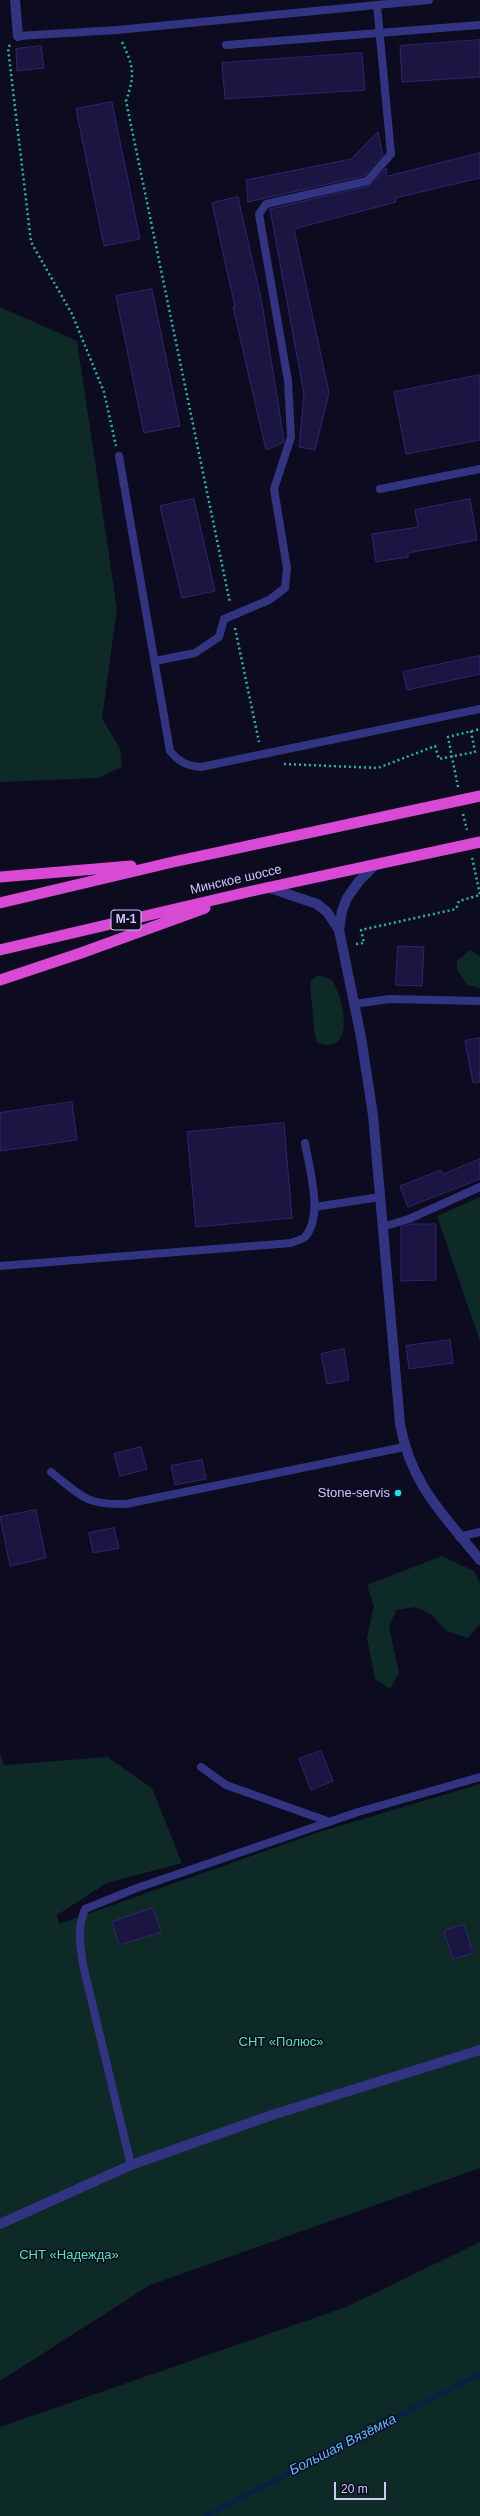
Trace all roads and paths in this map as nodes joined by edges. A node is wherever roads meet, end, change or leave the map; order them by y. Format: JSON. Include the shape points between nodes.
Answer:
{"nodes":[{"id":1,"x":15,"y":0,"type":"edge"},
{"id":2,"x":429,"y":0,"type":"edge"},
{"id":3,"x":377,"y":5,"type":"junction"},
{"id":4,"x":480,"y":25,"type":"edge"},
{"id":5,"x":117,"y":30,"type":"junction"},
{"id":6,"x":379,"y":32,"type":"junction"},
{"id":7,"x":18,"y":36,"type":"junction"},
{"id":8,"x":226,"y":46,"type":"dead end"},
{"id":9,"x":119,"y":456,"type":"joint"},
{"id":10,"x":480,"y":469,"type":"edge"},
{"id":11,"x":380,"y":489,"type":"dead end"},
{"id":12,"x":233,"y":615,"type":"junction"},
{"id":13,"x":154,"y":661,"type":"junction"},
{"id":14,"x":480,"y":710,"type":"edge"},
{"id":15,"x":480,"y":729,"type":"edge"},
{"id":16,"x":471,"y":731,"type":"junction"},
{"id":17,"x":448,"y":737,"type":"dead end"},
{"id":18,"x":260,"y":746,"type":"dead end"},
{"id":19,"x":279,"y":763,"type":"dead end"},
{"id":20,"x":480,"y":790,"type":"edge"},
{"id":21,"x":480,"y":796,"type":"edge"},
{"id":22,"x":468,"y":799,"type":"junction"},
{"id":23,"x":480,"y":842,"type":"edge"},
{"id":24,"x":173,"y":862,"type":"junction"},
{"id":25,"x":376,"y":864,"type":"junction"},
{"id":26,"x":0,"y":877,"type":"edge"},
{"id":27,"x":267,"y":887,"type":"junction"},
{"id":28,"x":252,"y":890,"type":"junction"},
{"id":29,"x":480,"y":895,"type":"edge"},
{"id":30,"x":0,"y":903,"type":"edge"},
{"id":31,"x":339,"y":930,"type":"junction"},
{"id":32,"x":351,"y":945,"type":"dead end"},
{"id":33,"x":0,"y":950,"type":"edge"},
{"id":34,"x":0,"y":980,"type":"edge"},
{"id":35,"x":480,"y":1001,"type":"edge"},
{"id":36,"x":354,"y":1004,"type":"junction"},
{"id":37,"x":305,"y":1143,"type":"dead end"},
{"id":38,"x":480,"y":1187,"type":"edge"},
{"id":39,"x":380,"y":1197,"type":"junction"},
{"id":40,"x":315,"y":1207,"type":"junction"},
{"id":41,"x":382,"y":1227,"type":"junction"},
{"id":42,"x":0,"y":1266,"type":"edge"},
{"id":43,"x":404,"y":1447,"type":"junction"},
{"id":44,"x":51,"y":1472,"type":"dead end"},
{"id":45,"x":480,"y":1532,"type":"edge"},
{"id":46,"x":460,"y":1536,"type":"junction"},
{"id":47,"x":480,"y":1560,"type":"edge"},
{"id":48,"x":201,"y":1767,"type":"dead end"},
{"id":49,"x":480,"y":1777,"type":"edge"},
{"id":50,"x":330,"y":1822,"type":"junction"},
{"id":51,"x":480,"y":2050,"type":"edge"},
{"id":52,"x":131,"y":2165,"type":"junction"},
{"id":53,"x":0,"y":2224,"type":"edge"}],
"edges":[{"from":1,"to":7,"type":"street"},
{"from":2,"to":3,"type":"lane"},
{"from":3,"to":5,"type":"lane"},
{"from":3,"to":6,"type":"lane"},
{"from":4,"to":6,"type":"lane"},
{"from":5,"to":7,"type":"lane"},
{"from":5,"to":12,"type":"path","via":[[130,60],[134,80],[126,101]]},
{"from":6,"to":8,"type":"lane"},
{"from":6,"to":12,"type":"lane","via":[[391,154],[367,181],[266,204],[259,214],[288,381],[291,437],[274,489],[287,568],[285,588],[269,600]]},
{"from":7,"to":9,"type":"path","via":[[8,48],[31,242],[72,314],[104,392]]},
{"from":9,"to":13,"type":"lane"},
{"from":10,"to":11,"type":"lane"},
{"from":12,"to":13,"type":"lane","via":[[224,619],[219,637],[195,653]]},
{"from":12,"to":18,"type":"path"},
{"from":13,"to":14,"type":"lane","via":[[170,751],[178,760],[190,766],[201,767]]},
{"from":15,"to":16,"type":"path"},
{"from":16,"to":17,"type":"path"},
{"from":16,"to":19,"type":"path","via":[[476,752],[439,759],[435,746],[378,768]]},
{"from":20,"to":22,"type":"lane"},
{"from":21,"to":22,"type":"highway"},
{"from":22,"to":24,"type":"highway"},
{"from":23,"to":25,"type":"highway","name":"Минское шоссе","number":"М-1"},
{"from":24,"to":26,"type":"highway"},
{"from":24,"to":30,"type":"highway"},
{"from":25,"to":27,"type":"highway","name":"Минское шоссе","number":"М-1"},
{"from":25,"to":31,"type":"street","via":[[347,898]]},
{"from":27,"to":28,"type":"highway","name":"Минское шоссе","number":"М-1"},
{"from":27,"to":31,"type":"street","via":[[318,904]]},
{"from":28,"to":33,"type":"highway","name":"Минское шоссе","number":"М-1"},
{"from":28,"to":34,"type":"highway"},
{"from":29,"to":32,"type":"path","via":[[459,901],[456,909],[361,930],[364,943]]},
{"from":31,"to":36,"type":"street"},
{"from":35,"to":36,"type":"lane","via":[[384,999]]},
{"from":36,"to":39,"type":"street","via":[[373,1116]]},
{"from":37,"to":40,"type":"lane"},
{"from":38,"to":41,"type":"lane","via":[[409,1219]]},
{"from":39,"to":40,"type":"lane"},
{"from":39,"to":41,"type":"street"},
{"from":40,"to":42,"type":"lane","via":[[312,1227],[304,1238],[291,1243]]},
{"from":41,"to":43,"type":"street"},
{"from":43,"to":44,"type":"lane","via":[[126,1504],[94,1503],[83,1498]]},
{"from":43,"to":46,"type":"street","via":[[420,1484]]},
{"from":45,"to":46,"type":"lane"},
{"from":46,"to":47,"type":"street"},
{"from":48,"to":50,"type":"lane","via":[[226,1785]]},
{"from":49,"to":50,"type":"lane"},
{"from":50,"to":52,"type":"lane","via":[[137,1888],[85,1909],[80,1921],[79,1938],[83,1965]]},
{"from":51,"to":52,"type":"street","via":[[272,2115]]},
{"from":52,"to":53,"type":"street"}]}
